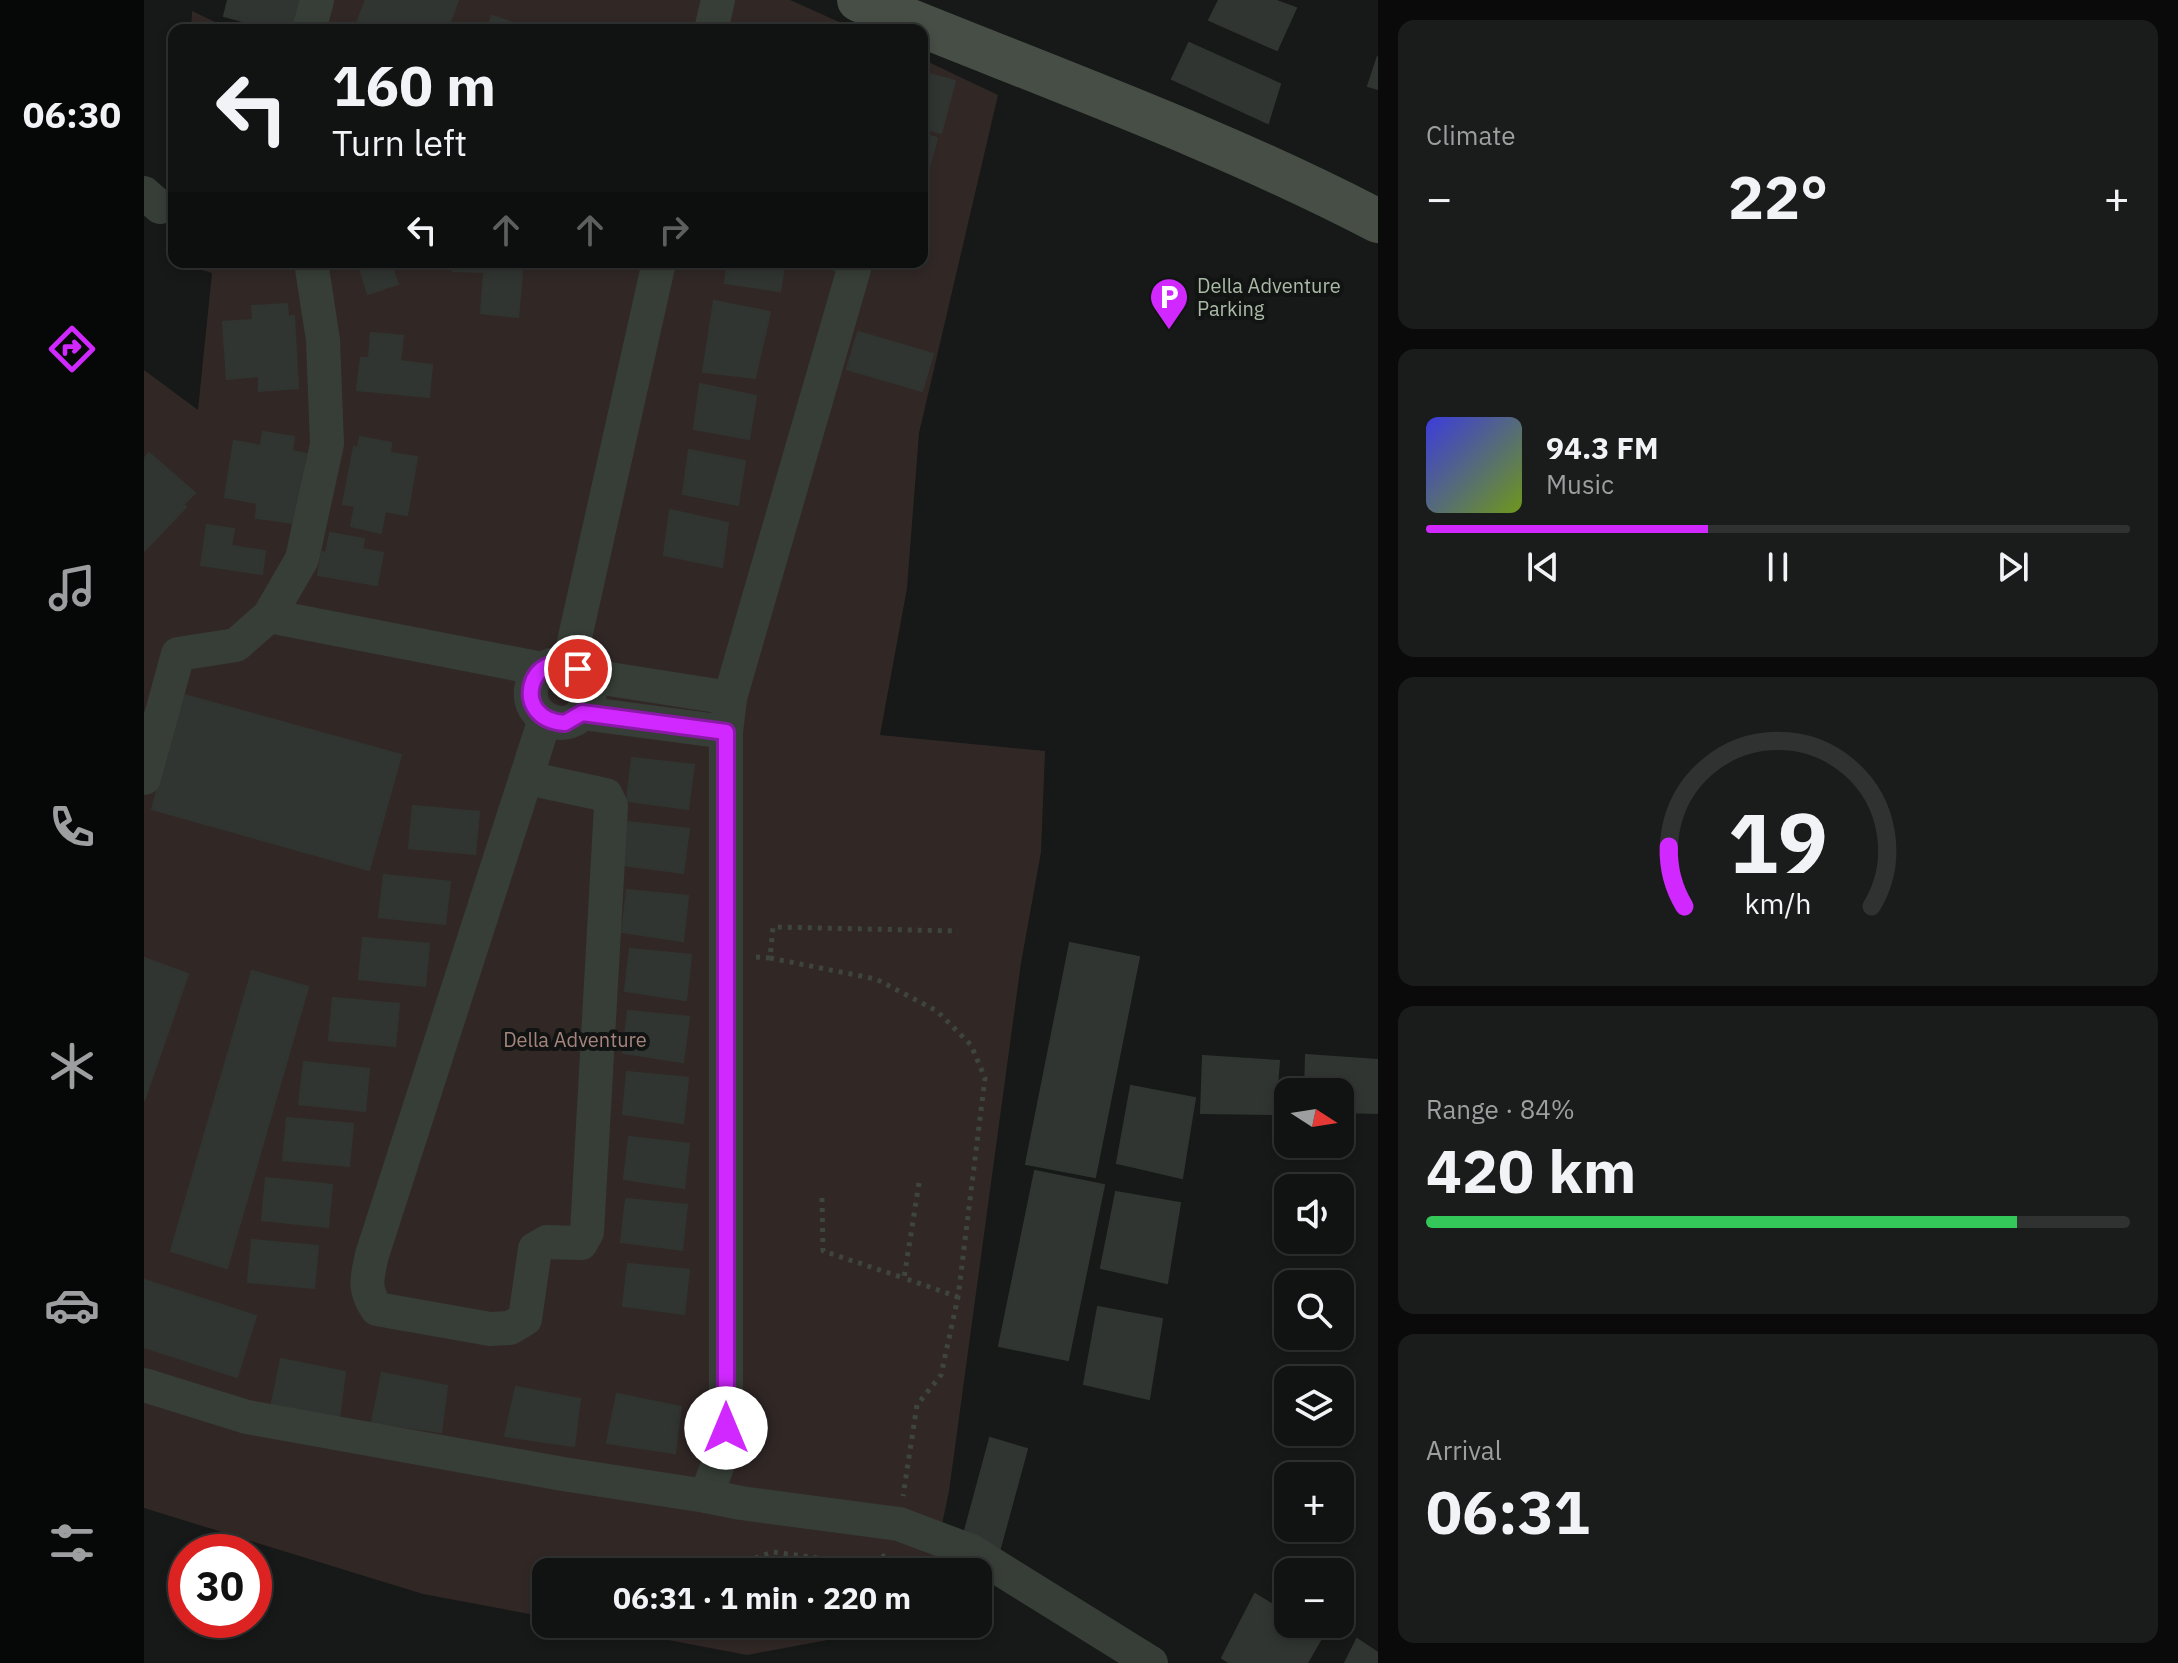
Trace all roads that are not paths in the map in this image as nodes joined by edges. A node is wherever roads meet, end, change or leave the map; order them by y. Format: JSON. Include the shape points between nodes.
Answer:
{"nodes":[{"id":1,"x":317,"y":0,"type":"edge"},
{"id":2,"x":718,"y":0,"type":"edge"},
{"id":3,"x":859,"y":0,"type":"edge"},
{"id":4,"x":311,"y":24,"type":"edge"},
{"id":5,"x":712,"y":24,"type":"edge"},
{"id":6,"x":919,"y":24,"type":"edge"},
{"id":7,"x":928,"y":28,"type":"edge"},
{"id":8,"x":1378,"y":221,"type":"edge"},
{"id":9,"x":312,"y":268,"type":"edge"},
{"id":10,"x":658,"y":268,"type":"edge"},
{"id":11,"x":854,"y":268,"type":"edge"},
{"id":12,"x":269,"y":616,"type":"junction"},
{"id":13,"x":565,"y":669,"type":"junction"},
{"id":14,"x":730,"y":698,"type":"junction"},
{"id":15,"x":582,"y":713,"type":"junction"},
{"id":16,"x":545,"y":719,"type":"junction"},
{"id":17,"x":726,"y":732,"type":"junction"},
{"id":18,"x":144,"y":778,"type":"edge"},
{"id":19,"x":527,"y":778,"type":"junction"},
{"id":20,"x":144,"y":1385,"type":"edge"},
{"id":21,"x":706,"y":1496,"type":"junction"},
{"id":22,"x":1151,"y":1663,"type":"edge"}],
"edges":[{"from":1,"to":4,"type":"street"},
{"from":2,"to":5,"type":"street"},
{"from":3,"to":6,"type":"street"},
{"from":7,"to":8,"type":"street","via":[[1203,138]]},
{"from":9,"to":12,"type":"street","via":[[323,340],[327,444],[302,559]]},
{"from":10,"to":13,"type":"street"},
{"from":11,"to":14,"type":"street"},
{"from":12,"to":13,"type":"street"},
{"from":12,"to":18,"type":"street","via":[[236,645],[178,654]]},
{"from":13,"to":14,"type":"street"},
{"from":13,"to":15,"type":"street","via":[[590,694]]},
{"from":13,"to":16,"type":"street","via":[[531,684],[537,712]]},
{"from":14,"to":17,"type":"street"},
{"from":15,"to":16,"type":"street","via":[[565,723]]},
{"from":15,"to":17,"type":"street"},
{"from":16,"to":19,"type":"street"},
{"from":17,"to":21,"type":"street","via":[[726,1428]]},
{"from":19,"to":19,"type":"street","via":[[366,1281],[377,1309],[490,1329],[510,1328],[525,1319],[535,1249],[547,1242],[581,1243],[587,1232],[611,806],[606,795]]},
{"from":20,"to":21,"type":"street","via":[[247,1417]]},
{"from":21,"to":22,"type":"street","via":[[899,1524],[971,1551]]}]}
